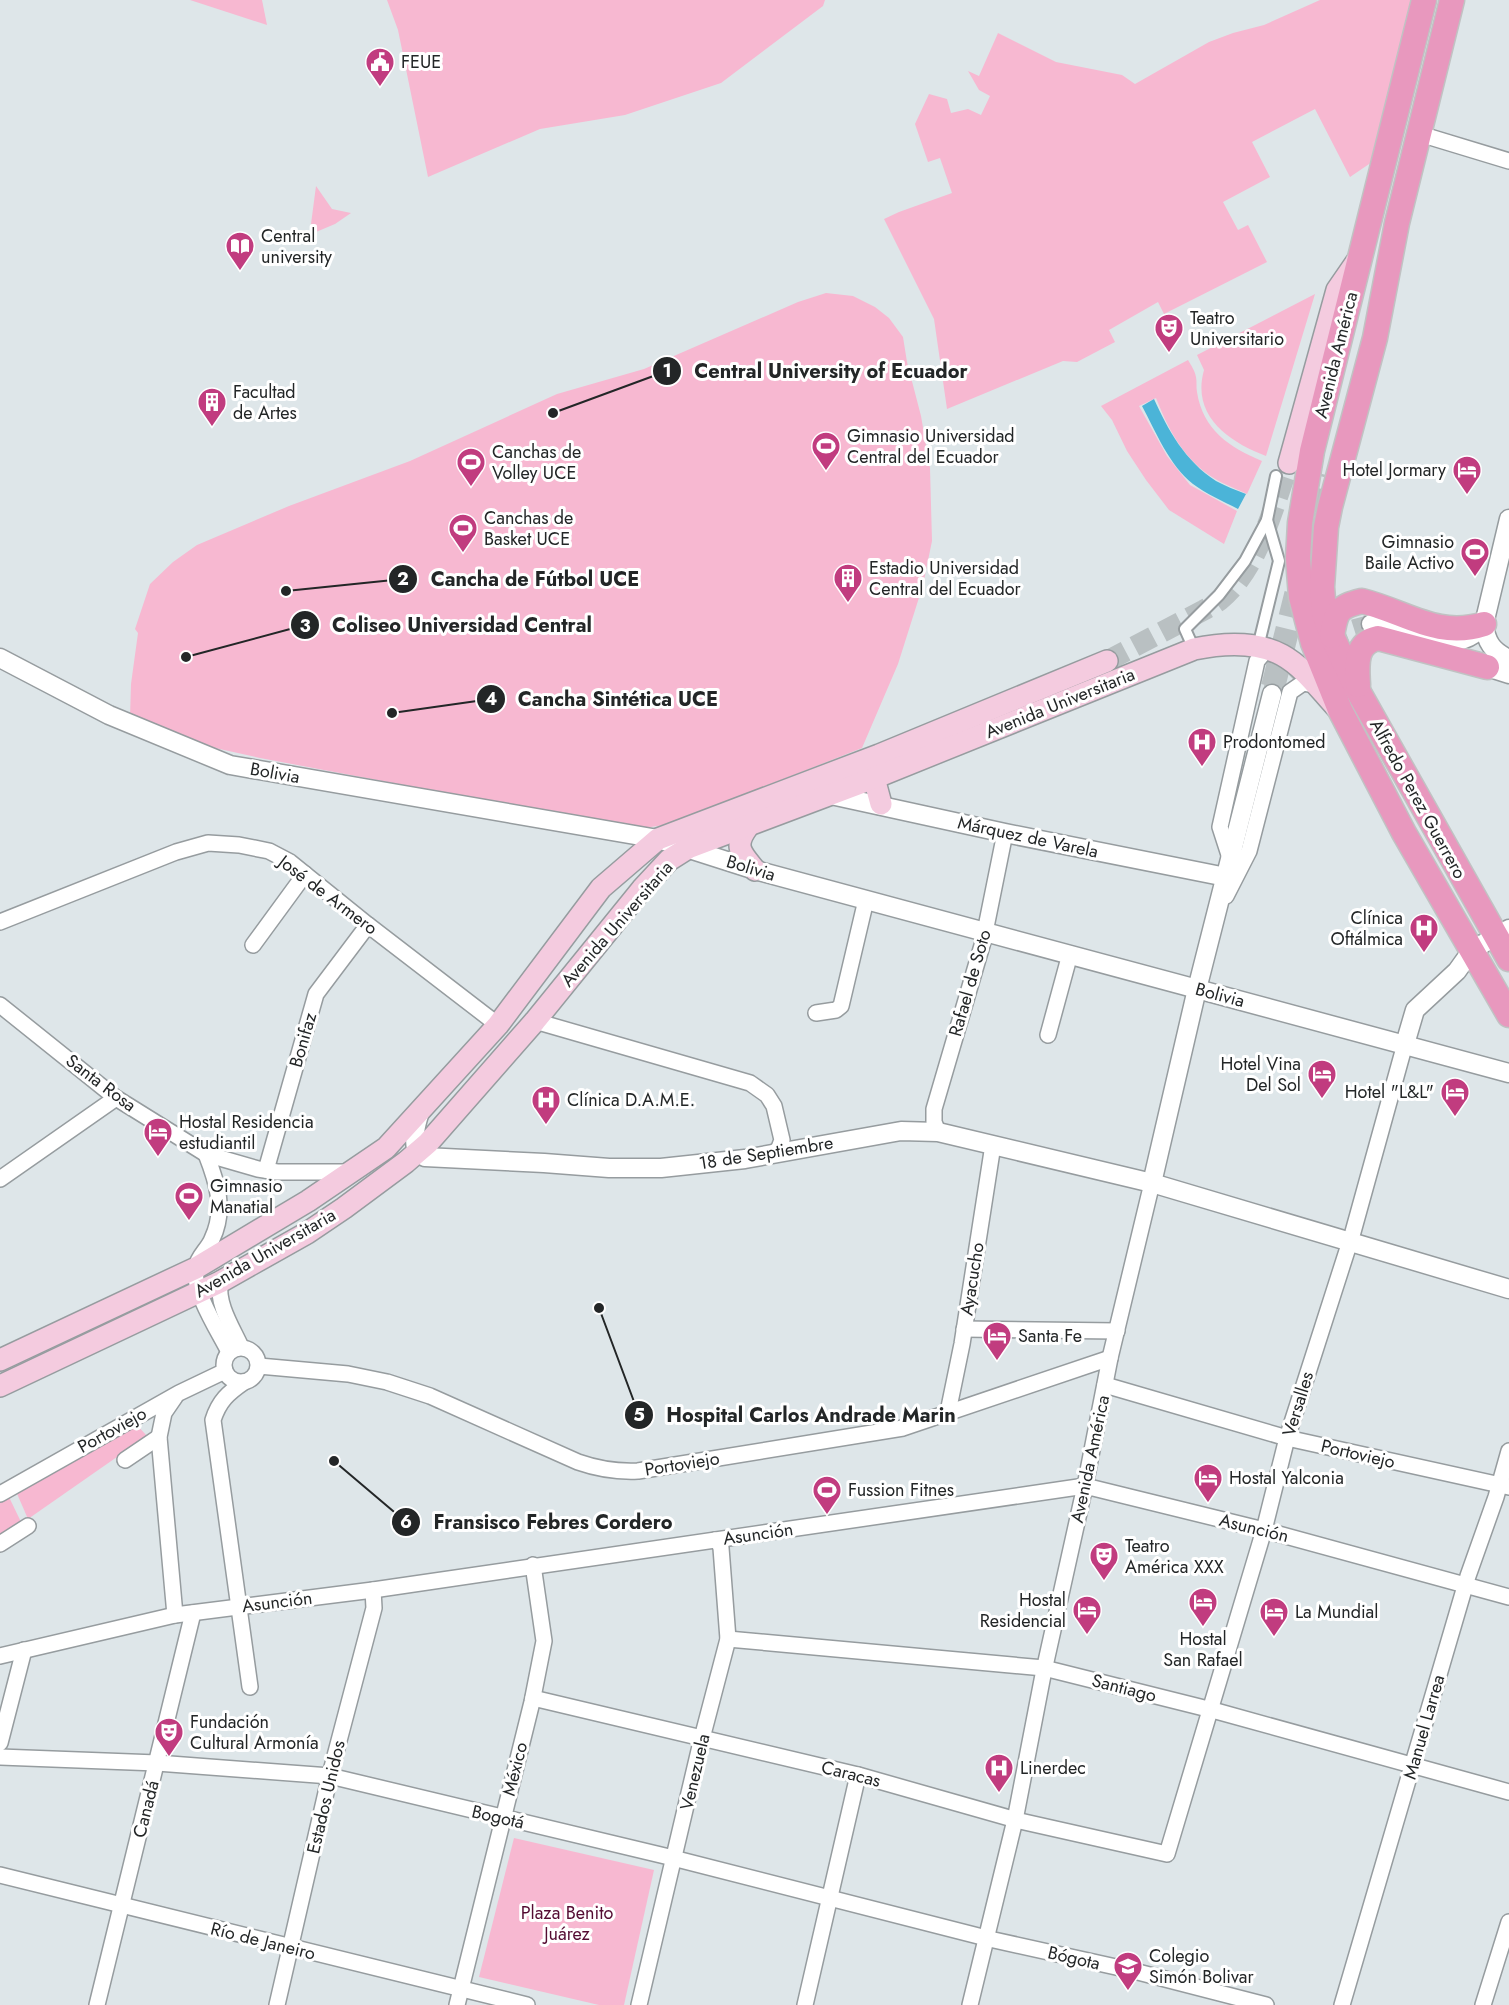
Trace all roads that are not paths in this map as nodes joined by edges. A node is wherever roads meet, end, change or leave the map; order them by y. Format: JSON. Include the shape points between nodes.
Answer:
{"nodes":[{"id":1,"x":1424,"y":0,"type":"edge"},
{"id":2,"x":1452,"y":0,"type":"edge"},
{"id":3,"x":1420,"y":134,"type":"junction"},
{"id":4,"x":1509,"y":161,"type":"edge"},
{"id":5,"x":1397,"y":223,"type":"junction"},
{"id":6,"x":1361,"y":256,"type":"junction"},
{"id":7,"x":1283,"y":470,"type":"joint"},
{"id":8,"x":1326,"y":475,"type":"tunnel mouth"},
{"id":9,"x":1509,"y":519,"type":"edge"},
{"id":10,"x":1267,"y":520,"type":"junction"},
{"id":11,"x":1371,"y":624,"type":"tunnel mouth"},
{"id":12,"x":1484,"y":624,"type":"junction"},
{"id":13,"x":1332,"y":636,"type":"junction"},
{"id":14,"x":1433,"y":639,"type":"junction"},
{"id":15,"x":1262,"y":648,"type":"junction"},
{"id":16,"x":1194,"y":649,"type":"junction"},
{"id":17,"x":0,"y":658,"type":"edge"},
{"id":18,"x":1107,"y":661,"type":"tunnel mouth"},
{"id":19,"x":1502,"y":667,"type":"edge"},
{"id":20,"x":1316,"y":686,"type":"junction"},
{"id":21,"x":1358,"y":691,"type":"junction"},
{"id":22,"x":1272,"y":694,"type":"tunnel mouth"},
{"id":23,"x":1340,"y":711,"type":"junction"},
{"id":24,"x":879,"y":755,"type":"junction"},
{"id":25,"x":873,"y":778,"type":"junction"},
{"id":26,"x":831,"y":795,"type":"junction"},
{"id":27,"x":881,"y":804,"type":"junction"},
{"id":28,"x":747,"y":828,"type":"junction"},
{"id":29,"x":1005,"y":833,"type":"junction"},
{"id":30,"x":658,"y":838,"type":"junction"},
{"id":31,"x":688,"y":848,"type":"junction"},
{"id":32,"x":1230,"y":858,"type":"junction"},
{"id":33,"x":755,"y":870,"type":"junction"},
{"id":34,"x":305,"y":874,"type":"junction"},
{"id":35,"x":1226,"y":878,"type":"junction"},
{"id":36,"x":866,"y":900,"type":"junction"},
{"id":37,"x":1216,"y":914,"type":"junction"},
{"id":38,"x":0,"y":922,"type":"edge"},
{"id":39,"x":368,"y":925,"type":"junction"},
{"id":40,"x":985,"y":933,"type":"junction"},
{"id":41,"x":253,"y":945,"type":"dead end"},
{"id":42,"x":1506,"y":946,"type":"edge"},
{"id":43,"x":1070,"y":954,"type":"junction"},
{"id":44,"x":1477,"y":958,"type":"junction"},
{"id":45,"x":1197,"y":989,"type":"junction"},
{"id":46,"x":0,"y":1005,"type":"edge"},
{"id":47,"x":816,"y":1012,"type":"dead end"},
{"id":48,"x":1509,"y":1015,"type":"edge"},
{"id":49,"x":534,"y":1021,"type":"junction"},
{"id":50,"x":498,"y":1025,"type":"junction"},
{"id":51,"x":1048,"y":1035,"type":"dead end"},
{"id":52,"x":1405,"y":1044,"type":"junction"},
{"id":53,"x":1509,"y":1073,"type":"edge"},
{"id":54,"x":116,"y":1098,"type":"junction"},
{"id":55,"x":420,"y":1112,"type":"junction"},
{"id":56,"x":938,"y":1132,"type":"junction"},
{"id":57,"x":993,"y":1146,"type":"junction"},
{"id":58,"x":417,"y":1152,"type":"junction"},
{"id":59,"x":206,"y":1154,"type":"junction"},
{"id":60,"x":774,"y":1154,"type":"junction"},
{"id":61,"x":266,"y":1170,"type":"junction"},
{"id":62,"x":353,"y":1172,"type":"junction"},
{"id":63,"x":0,"y":1179,"type":"edge"},
{"id":64,"x":1152,"y":1183,"type":"junction"},
{"id":65,"x":1349,"y":1242,"type":"junction"},
{"id":66,"x":195,"y":1268,"type":"junction"},
{"id":67,"x":220,"y":1282,"type":"junction"},
{"id":68,"x":1509,"y":1289,"type":"edge"},
{"id":69,"x":199,"y":1293,"type":"junction"},
{"id":70,"x":964,"y":1329,"type":"junction"},
{"id":71,"x":1117,"y":1331,"type":"junction"},
{"id":72,"x":235,"y":1350,"type":"junction"},
{"id":73,"x":1110,"y":1358,"type":"junction"},
{"id":74,"x":0,"y":1360,"type":"edge"},
{"id":75,"x":259,"y":1366,"type":"junction"},
{"id":76,"x":225,"y":1371,"type":"junction"},
{"id":77,"x":243,"y":1382,"type":"junction"},
{"id":78,"x":1105,"y":1385,"type":"junction"},
{"id":79,"x":0,"y":1386,"type":"edge"},
{"id":80,"x":179,"y":1393,"type":"junction"},
{"id":81,"x":948,"y":1412,"type":"junction"},
{"id":82,"x":132,"y":1419,"type":"junction"},
{"id":83,"x":159,"y":1437,"type":"junction"},
{"id":84,"x":1287,"y":1438,"type":"junction"},
{"id":85,"x":1509,"y":1451,"type":"edge"},
{"id":86,"x":125,"y":1460,"type":"dead end"},
{"id":87,"x":1085,"y":1485,"type":"junction"},
{"id":88,"x":1504,"y":1486,"type":"edge"},
{"id":89,"x":0,"y":1494,"type":"edge"},
{"id":90,"x":28,"y":1526,"type":"dead end"},
{"id":91,"x":1264,"y":1530,"type":"junction"},
{"id":92,"x":715,"y":1540,"type":"junction"},
{"id":93,"x":0,"y":1544,"type":"edge"},
{"id":94,"x":533,"y":1565,"type":"junction"},
{"id":95,"x":1465,"y":1585,"type":"junction"},
{"id":96,"x":373,"y":1590,"type":"junction"},
{"id":97,"x":1509,"y":1597,"type":"edge"},
{"id":98,"x":239,"y":1607,"type":"junction"},
{"id":99,"x":193,"y":1613,"type":"junction"},
{"id":100,"x":175,"y":1615,"type":"junction"},
{"id":101,"x":728,"y":1639,"type":"junction"},
{"id":102,"x":24,"y":1650,"type":"junction"},
{"id":103,"x":0,"y":1656,"type":"edge"},
{"id":104,"x":1044,"y":1668,"type":"junction"},
{"id":105,"x":250,"y":1687,"type":"dead end"},
{"id":106,"x":533,"y":1698,"type":"junction"},
{"id":107,"x":1210,"y":1709,"type":"junction"},
{"id":108,"x":702,"y":1739,"type":"junction"},
{"id":109,"x":0,"y":1743,"type":"edge"},
{"id":110,"x":0,"y":1757,"type":"edge"},
{"id":111,"x":1411,"y":1762,"type":"junction"},
{"id":112,"x":157,"y":1763,"type":"junction"},
{"id":113,"x":858,"y":1775,"type":"junction"},
{"id":114,"x":330,"y":1776,"type":"junction"},
{"id":115,"x":1509,"y":1792,"type":"edge"},
{"id":116,"x":502,"y":1819,"type":"junction"},
{"id":117,"x":1016,"y":1820,"type":"junction"},
{"id":118,"x":1167,"y":1854,"type":"joint"},
{"id":119,"x":675,"y":1858,"type":"junction"},
{"id":120,"x":0,"y":1875,"type":"edge"},
{"id":121,"x":830,"y":1897,"type":"junction"},
{"id":122,"x":122,"y":1905,"type":"junction"},
{"id":123,"x":1509,"y":1922,"type":"edge"},
{"id":124,"x":987,"y":1938,"type":"junction"},
{"id":125,"x":292,"y":1948,"type":"junction"},
{"id":126,"x":461,"y":1989,"type":"junction"},
{"id":127,"x":97,"y":2005,"type":"edge"},
{"id":128,"x":277,"y":2005,"type":"edge"},
{"id":129,"x":457,"y":2005,"type":"edge"},
{"id":130,"x":527,"y":2005,"type":"edge"},
{"id":131,"x":639,"y":2005,"type":"edge"},
{"id":132,"x":805,"y":2005,"type":"edge"},
{"id":133,"x":970,"y":2005,"type":"edge"},
{"id":134,"x":1266,"y":2005,"type":"edge"},
{"id":135,"x":1342,"y":2005,"type":"edge"},
{"id":136,"x":1483,"y":2005,"type":"edge"}],
"edges":[{"from":1,"to":6,"type":"main road","name":"Avenida América"},
{"from":2,"to":3,"type":"main road","name":"Avenida América"},
{"from":3,"to":4,"type":"street"},
{"from":3,"to":5,"type":"main road","name":"Avenida América"},
{"from":5,"to":8,"type":"main road"},
{"from":5,"to":13,"type":"main road","name":"Avenida América","via":[[1375,338],[1326,527],[1322,600]]},
{"from":6,"to":7,"type":"main road","via":[[1338,290]]},
{"from":6,"to":23,"type":"main road","name":"Avenida América","via":[[1312,451],[1299,532],[1303,607]]},
{"from":7,"to":10,"type":"street"},
{"from":9,"to":12,"type":"street"},
{"from":10,"to":15,"type":"street","via":[[1279,561]]},
{"from":10,"to":16,"type":"street","via":[[1245,561],[1185,628]]},
{"from":11,"to":14,"type":"street","via":[[1389,624]]},
{"from":12,"to":13,"type":"main road","via":[[1446,629],[1362,601],[1348,604],[1338,612]]},
{"from":12,"to":14,"type":"street","via":[[1462,641]]},
{"from":12,"to":19,"type":"street","via":[[1489,645]]},
{"from":13,"to":21,"type":"main road","name":"Alfredo Perez Guerrero"},
{"from":14,"to":19,"type":"street"},
{"from":15,"to":16,"type":"main road","name":"Avenida Universitaria","via":[[1238,645]]},
{"from":15,"to":20,"type":"main road","name":"Avenida Universitaria","via":[[1283,655]]},
{"from":15,"to":32,"type":"street","name":"Avenida América","via":[[1220,827]]},
{"from":16,"to":25,"type":"main road","name":"Avenida Universitaria"},
{"from":17,"to":30,"type":"street","name":"Bolivia","via":[[109,715],[230,765]]},
{"from":18,"to":24,"type":"main road","name":"Avenida Universitaria"},
{"from":19,"to":21,"type":"main road","via":[[1378,638],[1359,651]]},
{"from":20,"to":23,"type":"main road","name":"Avenida Universitaria"},
{"from":20,"to":37,"type":"street","name":"Avenida América","via":[[1303,683],[1290,692],[1249,851]]},
{"from":21,"to":42,"type":"main road","name":"Alfredo Perez Guerrero"},
{"from":22,"to":32,"type":"street","name":"Avenida América"},
{"from":23,"to":44,"type":"main road","name":"Alfredo Perez Guerrero","via":[[1404,833]]},
{"from":24,"to":25,"type":"main road"},
{"from":24,"to":30,"type":"main road","name":"Avenida Universitaria"},
{"from":25,"to":26,"type":"main road","name":"Avenida Universitaria"},
{"from":25,"to":27,"type":"main road"},
{"from":26,"to":27,"type":"street","name":"Márquez de Varela"},
{"from":26,"to":28,"type":"main road","name":"Avenida Universitaria"},
{"from":27,"to":29,"type":"street","name":"Márquez de Varela"},
{"from":28,"to":31,"type":"main road","name":"Avenida Universitaria"},
{"from":28,"to":33,"type":"main road","via":[[740,844],[742,854]]},
{"from":29,"to":35,"type":"street","name":"Márquez de Varela"},
{"from":29,"to":40,"type":"street","name":"Rafael de Soto"},
{"from":30,"to":31,"type":"street","name":"Bolivia"},
{"from":30,"to":50,"type":"main road","name":"Avenida Universitaria","via":[[601,888]]},
{"from":31,"to":33,"type":"street","name":"Bolivia"},
{"from":31,"to":49,"type":"main road","name":"Avenida Universitaria","via":[[669,860],[642,889]]},
{"from":32,"to":35,"type":"street","name":"Avenida América"},
{"from":33,"to":36,"type":"street","name":"Bolivia"},
{"from":34,"to":38,"type":"street","name":"José de Armero","via":[[269,851],[208,843]]},
{"from":34,"to":39,"type":"street","name":"José de Armero"},
{"from":34,"to":41,"type":"street"},
{"from":35,"to":37,"type":"street","name":"Avenida América"},
{"from":36,"to":40,"type":"street","name":"Bolivia"},
{"from":36,"to":47,"type":"street","via":[[841,1006]]},
{"from":37,"to":45,"type":"street","name":"Avenida América"},
{"from":39,"to":50,"type":"street","name":"José de Armero"},
{"from":39,"to":61,"type":"street","name":"Bonifaz","via":[[316,994]]},
{"from":40,"to":43,"type":"street","name":"Bolivia"},
{"from":40,"to":56,"type":"street","name":"Rafael de Soto","via":[[934,1109]]},
{"from":42,"to":44,"type":"street","name":"Versalles"},
{"from":43,"to":45,"type":"street","name":"Bolivia"},
{"from":43,"to":51,"type":"street"},
{"from":44,"to":48,"type":"main road","name":"Alfredo Perez Guerrero"},
{"from":44,"to":52,"type":"street","name":"Versalles","via":[[1457,970],[1414,1010]]},
{"from":45,"to":52,"type":"street","name":"Bolivia"},
{"from":45,"to":64,"type":"street","name":"Avenida América"},
{"from":46,"to":54,"type":"street","name":"Santa Rosa"},
{"from":49,"to":58,"type":"main road","name":"Avenida Universitaria"},
{"from":49,"to":60,"type":"street","via":[[750,1083],[767,1095],[774,1106],[782,1140]]},
{"from":50,"to":55,"type":"main road","name":"Avenida Universitaria"},
{"from":52,"to":53,"type":"street","name":"Bolivia"},
{"from":52,"to":65,"type":"street","name":"Versalles"},
{"from":54,"to":59,"type":"street","name":"Santa Rosa"},
{"from":54,"to":63,"type":"street"},
{"from":55,"to":58,"type":"street","via":[[414,1141]]},
{"from":55,"to":62,"type":"main road","name":"Avenida Universitaria","via":[[386,1148]]},
{"from":56,"to":57,"type":"street","name":"18 de Septiembre"},
{"from":56,"to":60,"type":"street","name":"18 de Septiembre","via":[[902,1131]]},
{"from":57,"to":64,"type":"street","name":"18 de Septiembre"},
{"from":57,"to":70,"type":"street","name":"Ayacucho"},
{"from":58,"to":60,"type":"street","name":"18 de Septiembre","via":[[425,1157],[609,1168],[661,1168]]},
{"from":58,"to":67,"type":"main road","name":"Avenida Universitaria","via":[[307,1233]]},
{"from":59,"to":61,"type":"street","name":"Santa Rosa"},
{"from":59,"to":66,"type":"street","via":[[217,1182],[219,1218],[213,1239]]},
{"from":61,"to":62,"type":"street","name":"Santa Rosa"},
{"from":62,"to":66,"type":"main road","name":"Avenida Universitaria"},
{"from":64,"to":65,"type":"street","name":"18 de Septiembre"},
{"from":64,"to":71,"type":"street","name":"Avenida América"},
{"from":65,"to":68,"type":"street"},
{"from":65,"to":84,"type":"street","name":"Versalles"},
{"from":66,"to":69,"type":"street"},
{"from":66,"to":74,"type":"main road","name":"Avenida Universitaria"},
{"from":67,"to":69,"type":"main road","name":"Avenida Universitaria"},
{"from":67,"to":72,"type":"street","via":[[221,1302]]},
{"from":69,"to":72,"type":"street"},
{"from":69,"to":79,"type":"main road","name":"Avenida Universitaria"},
{"from":70,"to":71,"type":"street"},
{"from":70,"to":81,"type":"street","name":"Ayacucho"},
{"from":71,"to":73,"type":"street","name":"Avenida América"},
{"from":72,"to":75,"type":"street","via":[[252,1351]]},
{"from":72,"to":76,"type":"street","via":[[224,1361]]},
{"from":73,"to":78,"type":"street","name":"Avenida América"},
{"from":73,"to":81,"type":"street","name":"Portoviejo"},
{"from":75,"to":77,"type":"street","via":[[254,1376]]},
{"from":75,"to":81,"type":"street","name":"Portoviejo","via":[[348,1374],[387,1382],[429,1396],[578,1462],[618,1472],[903,1428]]},
{"from":76,"to":77,"type":"street","via":[[232,1380]]},
{"from":76,"to":80,"type":"street","name":"Portoviejo"},
{"from":77,"to":98,"type":"street","via":[[226,1395],[213,1420]]},
{"from":78,"to":84,"type":"street","name":"Portoviejo"},
{"from":78,"to":87,"type":"street","name":"Avenida América"},
{"from":80,"to":82,"type":"street","name":"Portoviejo"},
{"from":80,"to":83,"type":"street","via":[[164,1413]]},
{"from":82,"to":83,"type":"street"},
{"from":82,"to":89,"type":"street","name":"Portoviejo"},
{"from":83,"to":86,"type":"street"},
{"from":83,"to":100,"type":"street"},
{"from":84,"to":88,"type":"street","name":"Portoviejo"},
{"from":84,"to":91,"type":"street","name":"Versalles"},
{"from":85,"to":88,"type":"street","name":"Manuel Larrea"},
{"from":87,"to":91,"type":"street","name":"Asunción"},
{"from":87,"to":92,"type":"street","name":"Asunción"},
{"from":87,"to":104,"type":"street","name":"Avenida América"},
{"from":88,"to":95,"type":"street","name":"Manuel Larrea"},
{"from":90,"to":93,"type":"street"},
{"from":91,"to":95,"type":"street","name":"Asunción"},
{"from":91,"to":107,"type":"street","name":"Versalles"},
{"from":92,"to":94,"type":"street","name":"Asunción"},
{"from":92,"to":101,"type":"street","name":"Venezuela","via":[[721,1548]]},
{"from":94,"to":96,"type":"street","name":"Asunción"},
{"from":94,"to":106,"type":"street","name":"México","via":[[544,1641]]},
{"from":95,"to":97,"type":"street","name":"Asunción"},
{"from":95,"to":111,"type":"street","name":"Manuel Larrea"},
{"from":96,"to":98,"type":"street","name":"Asunción"},
{"from":96,"to":114,"type":"street","name":"Estados Unidos","via":[[374,1608]]},
{"from":98,"to":99,"type":"street","name":"Asunción"},
{"from":98,"to":105,"type":"street"},
{"from":99,"to":100,"type":"street","name":"Asunción"},
{"from":99,"to":112,"type":"street","name":"Canadá"},
{"from":100,"to":102,"type":"street","name":"Asunción"},
{"from":101,"to":104,"type":"street","name":"Santiago"},
{"from":101,"to":108,"type":"street","name":"Venezuela"},
{"from":102,"to":103,"type":"street","name":"Asunción"},
{"from":102,"to":109,"type":"street"},
{"from":104,"to":107,"type":"street","name":"Santiago"},
{"from":104,"to":117,"type":"street","name":"Avenida América"},
{"from":106,"to":108,"type":"street","name":"Caracas"},
{"from":106,"to":116,"type":"street","name":"México"},
{"from":107,"to":111,"type":"street","name":"Santiago"},
{"from":107,"to":118,"type":"street","name":"Versalles"},
{"from":108,"to":113,"type":"street","name":"Caracas"},
{"from":108,"to":119,"type":"street","name":"Venezuela"},
{"from":110,"to":112,"type":"street","name":"Bogotá"},
{"from":111,"to":115,"type":"street","name":"Santiago"},
{"from":111,"to":135,"type":"street","name":"Manuel Larrea"},
{"from":112,"to":114,"type":"street","name":"Bogotá"},
{"from":112,"to":122,"type":"street","name":"Canadá"},
{"from":113,"to":117,"type":"street","name":"Caracas"},
{"from":113,"to":121,"type":"street"},
{"from":114,"to":116,"type":"street","name":"Bogotá"},
{"from":114,"to":125,"type":"street","name":"Estados Unidos"},
{"from":116,"to":119,"type":"street","name":"Bogotá"},
{"from":116,"to":126,"type":"street","name":"México"},
{"from":117,"to":118,"type":"street","name":"Caracas"},
{"from":117,"to":124,"type":"street","name":"Avenida América"},
{"from":119,"to":121,"type":"street","name":"Bogotá"},
{"from":119,"to":131,"type":"street","name":"Venezuela"},
{"from":120,"to":122,"type":"street","name":"Río de Janeiro"},
{"from":121,"to":124,"type":"street","name":"Bogotá"},
{"from":121,"to":132,"type":"street"},
{"from":122,"to":125,"type":"street","name":"Río de Janeiro"},
{"from":122,"to":127,"type":"street","name":"Canadá"},
{"from":123,"to":136,"type":"street"},
{"from":124,"to":133,"type":"street","name":"Avenida América"},
{"from":124,"to":134,"type":"street","name":"Bógota"},
{"from":125,"to":126,"type":"street","name":"Río de Janeiro"},
{"from":125,"to":128,"type":"street","name":"Estados Unidos"},
{"from":126,"to":129,"type":"street","name":"México"},
{"from":126,"to":130,"type":"street","name":"Río de Janeiro"}]}
